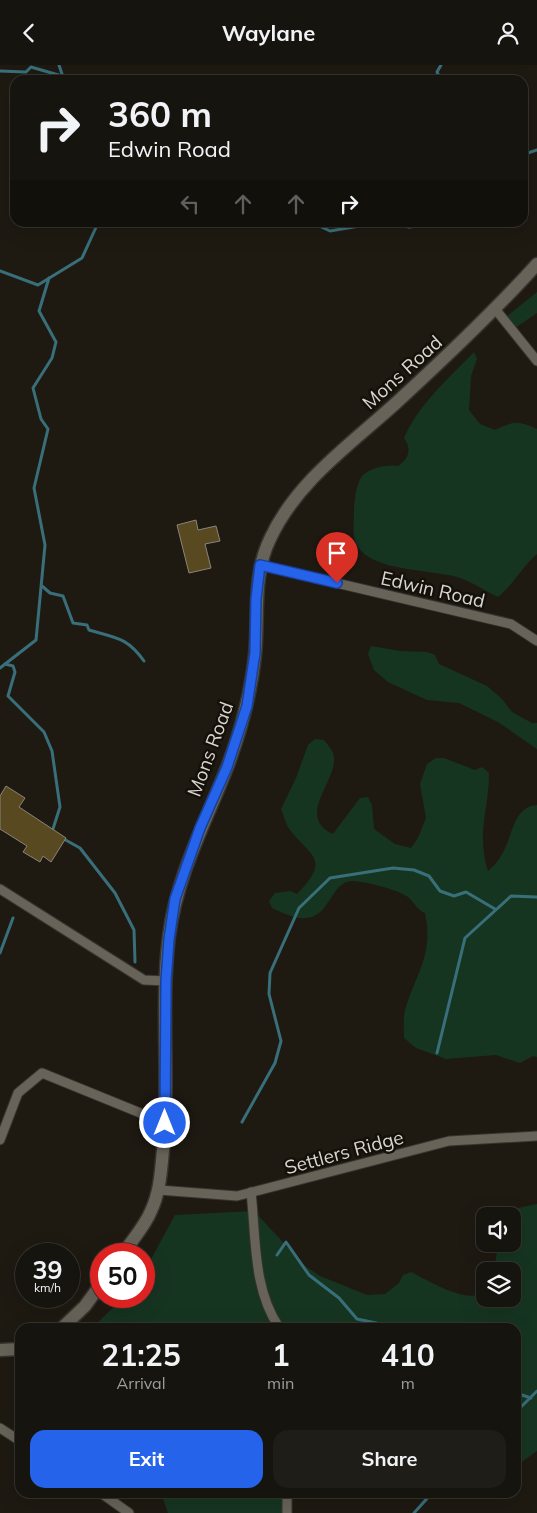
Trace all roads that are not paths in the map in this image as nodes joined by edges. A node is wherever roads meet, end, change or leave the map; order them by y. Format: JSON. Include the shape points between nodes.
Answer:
{"nodes":[{"id":1,"x":537,"y":264,"type":"edge"},
{"id":2,"x":496,"y":310,"type":"junction"},
{"id":3,"x":537,"y":361,"type":"edge"},
{"id":4,"x":260,"y":565,"type":"junction"},
{"id":5,"x":537,"y":641,"type":"edge"},
{"id":6,"x":0,"y":889,"type":"edge"},
{"id":7,"x":166,"y":981,"type":"junction"},
{"id":8,"x":165,"y":1123,"type":"junction"},
{"id":9,"x":537,"y":1137,"type":"edge"},
{"id":10,"x":0,"y":1140,"type":"edge"},
{"id":11,"x":159,"y":1189,"type":"junction"},
{"id":12,"x":251,"y":1193,"type":"junction"},
{"id":13,"x":131,"y":1243,"type":"edge"},
{"id":14,"x":90,"y":1299,"type":"edge"},
{"id":15,"x":67,"y":1323,"type":"edge"},
{"id":16,"x":276,"y":1323,"type":"edge"},
{"id":17,"x":15,"y":1349,"type":"edge"},
{"id":18,"x":0,"y":1350,"type":"edge"},
{"id":19,"x":0,"y":1428,"type":"edge"},
{"id":20,"x":15,"y":1438,"type":"edge"},
{"id":21,"x":108,"y":1498,"type":"edge"},
{"id":22,"x":287,"y":1498,"type":"edge"},
{"id":23,"x":129,"y":1513,"type":"edge"},
{"id":24,"x":287,"y":1513,"type":"edge"}],
"edges":[{"from":1,"to":2,"type":"main road","name":"Mons Road"},
{"from":2,"to":3,"type":"street"},
{"from":2,"to":4,"type":"main road","name":"Mons Road","via":[[294,498],[268,541]]},
{"from":4,"to":5,"type":"street","name":"Edwin Road","via":[[511,625]]},
{"from":4,"to":7,"type":"main road","name":"Mons Road","via":[[255,653],[247,706],[227,767],[200,828],[175,899]]},
{"from":6,"to":7,"type":"street","via":[[144,980]]},
{"from":7,"to":8,"type":"main road","name":"Mons Road"},
{"from":8,"to":10,"type":"street","via":[[42,1073],[18,1093]]},
{"from":8,"to":11,"type":"main road","name":"Mons Road"},
{"from":9,"to":12,"type":"street","name":"Settlers Ridge","via":[[449,1141]]},
{"from":11,"to":12,"type":"street","name":"Settlers Ridge","via":[[237,1196]]},
{"from":11,"to":13,"type":"main road","name":"Mons Road","via":[[151,1213]]},
{"from":12,"to":16,"type":"street","via":[[261,1289]]},
{"from":14,"to":15,"type":"main road"},
{"from":17,"to":18,"type":"main road"},
{"from":19,"to":20,"type":"street"},
{"from":21,"to":23,"type":"street"},
{"from":22,"to":24,"type":"street"}]}
